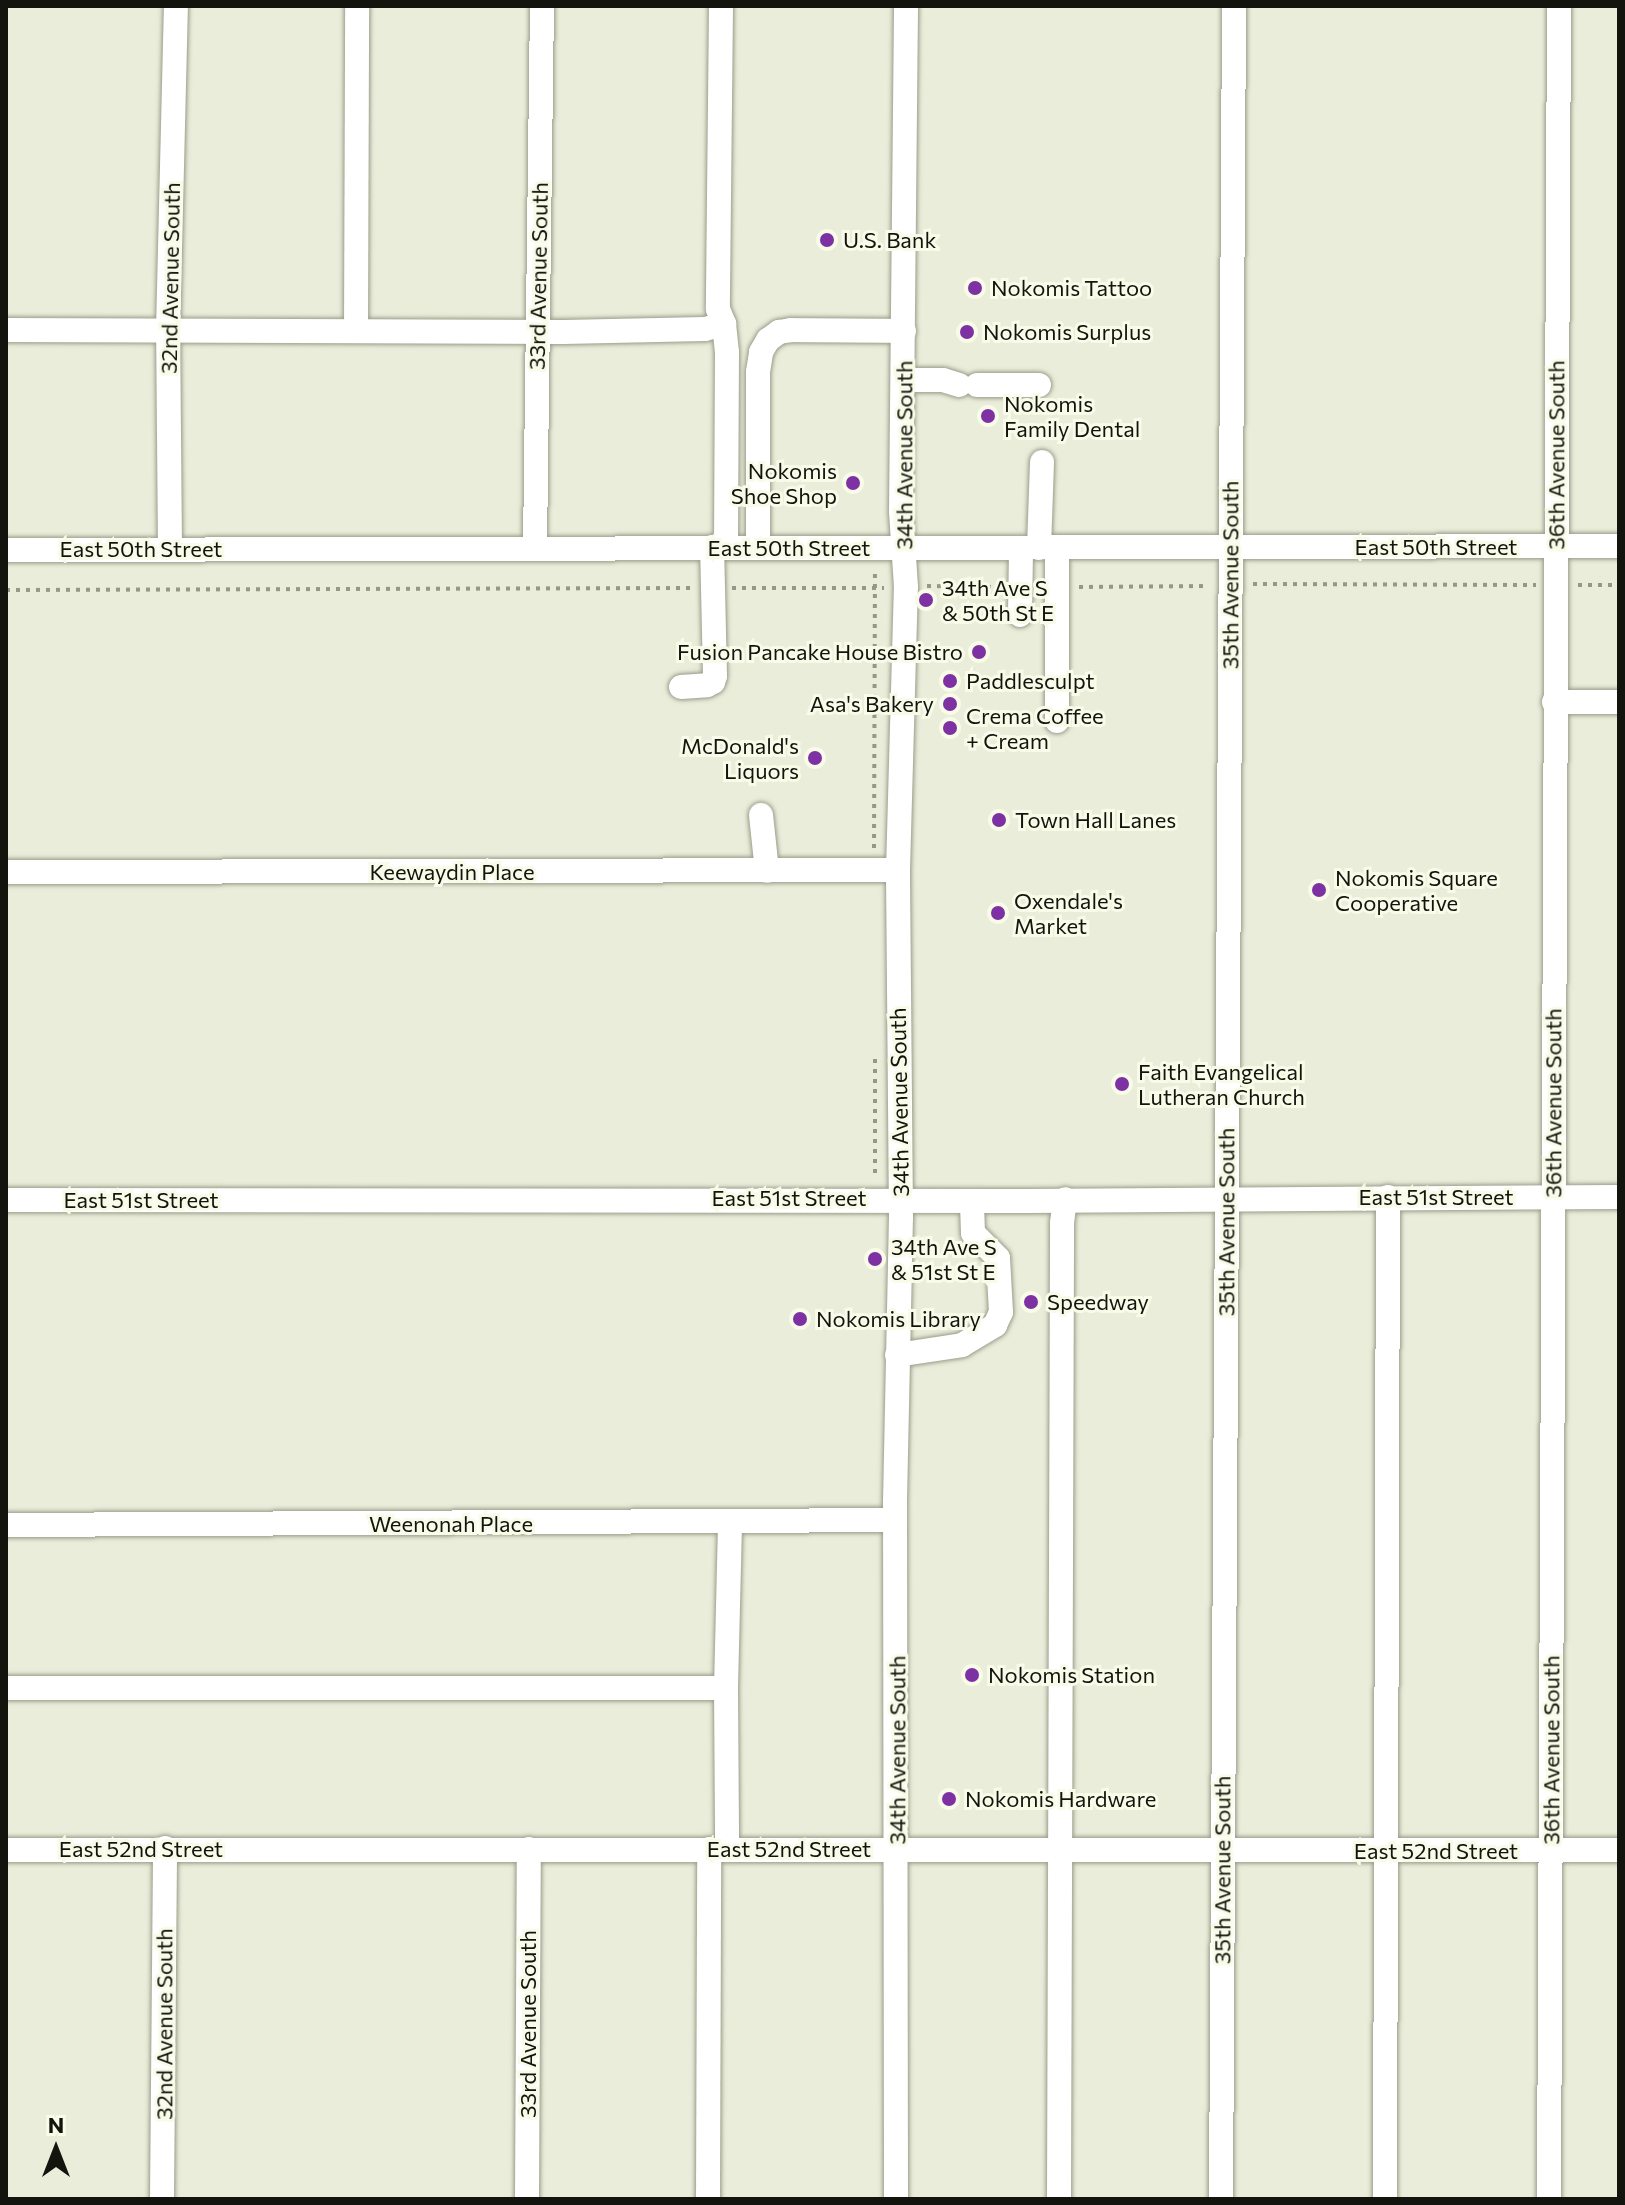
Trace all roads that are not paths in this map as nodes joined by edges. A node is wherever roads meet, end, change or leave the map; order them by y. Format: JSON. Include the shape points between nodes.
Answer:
{"nodes":[{"id":1,"x":176,"y":6,"type":"edge"},
{"id":2,"x":357,"y":6,"type":"edge"},
{"id":3,"x":542,"y":6,"type":"edge"},
{"id":4,"x":721,"y":6,"type":"edge"},
{"id":5,"x":906,"y":6,"type":"edge"},
{"id":6,"x":1234,"y":6,"type":"edge"},
{"id":7,"x":1559,"y":6,"type":"edge"},
{"id":8,"x":724,"y":324,"type":"junction"},
{"id":9,"x":6,"y":330,"type":"edge"},
{"id":10,"x":168,"y":330,"type":"junction"},
{"id":11,"x":356,"y":331,"type":"junction"},
{"id":12,"x":538,"y":331,"type":"junction"},
{"id":13,"x":904,"y":331,"type":"junction"},
{"id":14,"x":903,"y":380,"type":"junction"},
{"id":15,"x":1039,"y":385,"type":"dead end"},
{"id":16,"x":1042,"y":462,"type":"dead end"},
{"id":17,"x":535,"y":546,"type":"junction"},
{"id":18,"x":1555,"y":546,"type":"junction"},
{"id":19,"x":1619,"y":546,"type":"edge"},
{"id":20,"x":719,"y":547,"type":"junction"},
{"id":21,"x":758,"y":548,"type":"junction"},
{"id":22,"x":902,"y":548,"type":"junction"},
{"id":23,"x":1039,"y":548,"type":"junction"},
{"id":24,"x":1230,"y":548,"type":"junction"},
{"id":25,"x":170,"y":549,"type":"junction"},
{"id":26,"x":6,"y":550,"type":"edge"},
{"id":27,"x":1020,"y":615,"type":"dead end"},
{"id":28,"x":681,"y":687,"type":"dead end"},
{"id":29,"x":1554,"y":702,"type":"junction"},
{"id":30,"x":1619,"y":702,"type":"edge"},
{"id":31,"x":1057,"y":721,"type":"dead end"},
{"id":32,"x":761,"y":815,"type":"dead end"},
{"id":33,"x":898,"y":870,"type":"junction"},
{"id":34,"x":767,"y":871,"type":"junction"},
{"id":35,"x":6,"y":872,"type":"edge"},
{"id":36,"x":1388,"y":1197,"type":"junction"},
{"id":37,"x":1553,"y":1197,"type":"junction"},
{"id":38,"x":1619,"y":1197,"type":"edge"},
{"id":39,"x":901,"y":1198,"type":"junction"},
{"id":40,"x":1228,"y":1198,"type":"junction"},
{"id":41,"x":1065,"y":1199,"type":"junction"},
{"id":42,"x":6,"y":1200,"type":"edge"},
{"id":43,"x":972,"y":1201,"type":"junction"},
{"id":44,"x":897,"y":1355,"type":"junction"},
{"id":45,"x":895,"y":1520,"type":"junction"},
{"id":46,"x":730,"y":1523,"type":"junction"},
{"id":47,"x":6,"y":1525,"type":"edge"},
{"id":48,"x":6,"y":1688,"type":"edge"},
{"id":49,"x":726,"y":1688,"type":"junction"},
{"id":50,"x":165,"y":1848,"type":"junction"},
{"id":51,"x":529,"y":1849,"type":"junction"},
{"id":52,"x":898,"y":1849,"type":"junction"},
{"id":53,"x":6,"y":1850,"type":"edge"},
{"id":54,"x":718,"y":1850,"type":"junction"},
{"id":55,"x":1551,"y":1850,"type":"junction"},
{"id":56,"x":1619,"y":1850,"type":"edge"},
{"id":57,"x":1058,"y":1851,"type":"junction"},
{"id":58,"x":1222,"y":1851,"type":"junction"},
{"id":59,"x":1387,"y":1851,"type":"junction"},
{"id":60,"x":162,"y":2199,"type":"edge"},
{"id":61,"x":527,"y":2199,"type":"edge"},
{"id":62,"x":708,"y":2199,"type":"edge"},
{"id":63,"x":896,"y":2199,"type":"edge"},
{"id":64,"x":1059,"y":2199,"type":"edge"},
{"id":65,"x":1221,"y":2199,"type":"edge"},
{"id":66,"x":1385,"y":2199,"type":"edge"},
{"id":67,"x":1549,"y":2199,"type":"edge"}],
"edges":[{"from":1,"to":10,"type":"street","name":"32nd Avenue South"},
{"from":2,"to":11,"type":"street"},
{"from":3,"to":12,"type":"street","name":"33rd Avenue South"},
{"from":4,"to":8,"type":"street","via":[[718,309]]},
{"from":5,"to":13,"type":"street","name":"34th Avenue South"},
{"from":6,"to":24,"type":"street","name":"35th Avenue South"},
{"from":7,"to":18,"type":"street","name":"36th Avenue South"},
{"from":8,"to":12,"type":"street","via":[[705,329]]},
{"from":8,"to":20,"type":"street"},
{"from":9,"to":10,"type":"street"},
{"from":10,"to":11,"type":"street"},
{"from":10,"to":25,"type":"street","name":"32nd Avenue South"},
{"from":11,"to":12,"type":"street"},
{"from":12,"to":17,"type":"street","name":"33rd Avenue South"},
{"from":13,"to":14,"type":"street","name":"34th Avenue South"},
{"from":13,"to":21,"type":"street","via":[[791,330],[768,340],[758,372]]},
{"from":14,"to":15,"type":"street"},
{"from":14,"to":22,"type":"street","name":"34th Avenue South"},
{"from":16,"to":23,"type":"street"},
{"from":17,"to":20,"type":"street","name":"East 50th Street"},
{"from":17,"to":25,"type":"street","name":"East 50th Street"},
{"from":18,"to":19,"type":"street","name":"East 50th Street"},
{"from":18,"to":24,"type":"street","name":"East 50th Street"},
{"from":18,"to":29,"type":"street","name":"36th Avenue South"},
{"from":20,"to":21,"type":"street","name":"East 50th Street"},
{"from":20,"to":28,"type":"street","via":[[713,588],[715,676],[707,685]]},
{"from":21,"to":22,"type":"street","name":"East 50th Street"},
{"from":22,"to":23,"type":"street","name":"East 50th Street"},
{"from":22,"to":33,"type":"street","name":"34th Avenue South","via":[[906,587]]},
{"from":23,"to":24,"type":"street","name":"East 50th Street"},
{"from":23,"to":27,"type":"street"},
{"from":23,"to":31,"type":"street"},
{"from":24,"to":40,"type":"street","name":"35th Avenue South"},
{"from":25,"to":26,"type":"street","name":"East 50th Street"},
{"from":29,"to":30,"type":"street"},
{"from":29,"to":37,"type":"street","name":"36th Avenue South"},
{"from":32,"to":34,"type":"street"},
{"from":33,"to":34,"type":"street","name":"Keewaydin Place"},
{"from":33,"to":39,"type":"street","name":"34th Avenue South"},
{"from":34,"to":35,"type":"street","name":"Keewaydin Place"},
{"from":36,"to":37,"type":"street","name":"East 51st Street"},
{"from":36,"to":40,"type":"street","name":"East 51st Street"},
{"from":36,"to":59,"type":"street"},
{"from":37,"to":38,"type":"street","name":"East 51st Street"},
{"from":37,"to":55,"type":"street","name":"36th Avenue South"},
{"from":39,"to":42,"type":"street","name":"East 51st Street"},
{"from":39,"to":43,"type":"street","name":"East 51st Street"},
{"from":39,"to":44,"type":"street","name":"34th Avenue South"},
{"from":40,"to":41,"type":"street","name":"East 51st Street"},
{"from":40,"to":58,"type":"street","name":"35th Avenue South"},
{"from":41,"to":43,"type":"street","name":"East 51st Street"},
{"from":41,"to":57,"type":"street"},
{"from":43,"to":44,"type":"street","via":[[973,1233],[998,1258],[1001,1312],[995,1325],[962,1345]]},
{"from":44,"to":45,"type":"street","name":"34th Avenue South"},
{"from":45,"to":46,"type":"street","name":"Weenonah Place"},
{"from":45,"to":52,"type":"street","name":"34th Avenue South"},
{"from":46,"to":47,"type":"street","name":"Weenonah Place"},
{"from":46,"to":49,"type":"street"},
{"from":48,"to":49,"type":"street"},
{"from":49,"to":54,"type":"street"},
{"from":50,"to":51,"type":"street","name":"East 52nd Street"},
{"from":50,"to":53,"type":"street","name":"East 52nd Street"},
{"from":50,"to":60,"type":"street","name":"32nd Avenue South"},
{"from":51,"to":54,"type":"street","name":"East 52nd Street"},
{"from":51,"to":61,"type":"street","name":"33rd Avenue South"},
{"from":52,"to":54,"type":"street","name":"East 52nd Street"},
{"from":52,"to":57,"type":"street","name":"East 52nd Street"},
{"from":52,"to":63,"type":"street","name":"34th Avenue South"},
{"from":54,"to":62,"type":"street"},
{"from":55,"to":56,"type":"street","name":"East 52nd Street"},
{"from":55,"to":59,"type":"street","name":"East 52nd Street"},
{"from":55,"to":67,"type":"street","name":"36th Avenue South"},
{"from":57,"to":58,"type":"street","name":"East 52nd Street"},
{"from":57,"to":64,"type":"street"},
{"from":58,"to":59,"type":"street","name":"East 52nd Street"},
{"from":58,"to":65,"type":"street","name":"35th Avenue South"},
{"from":59,"to":66,"type":"street"}]}
